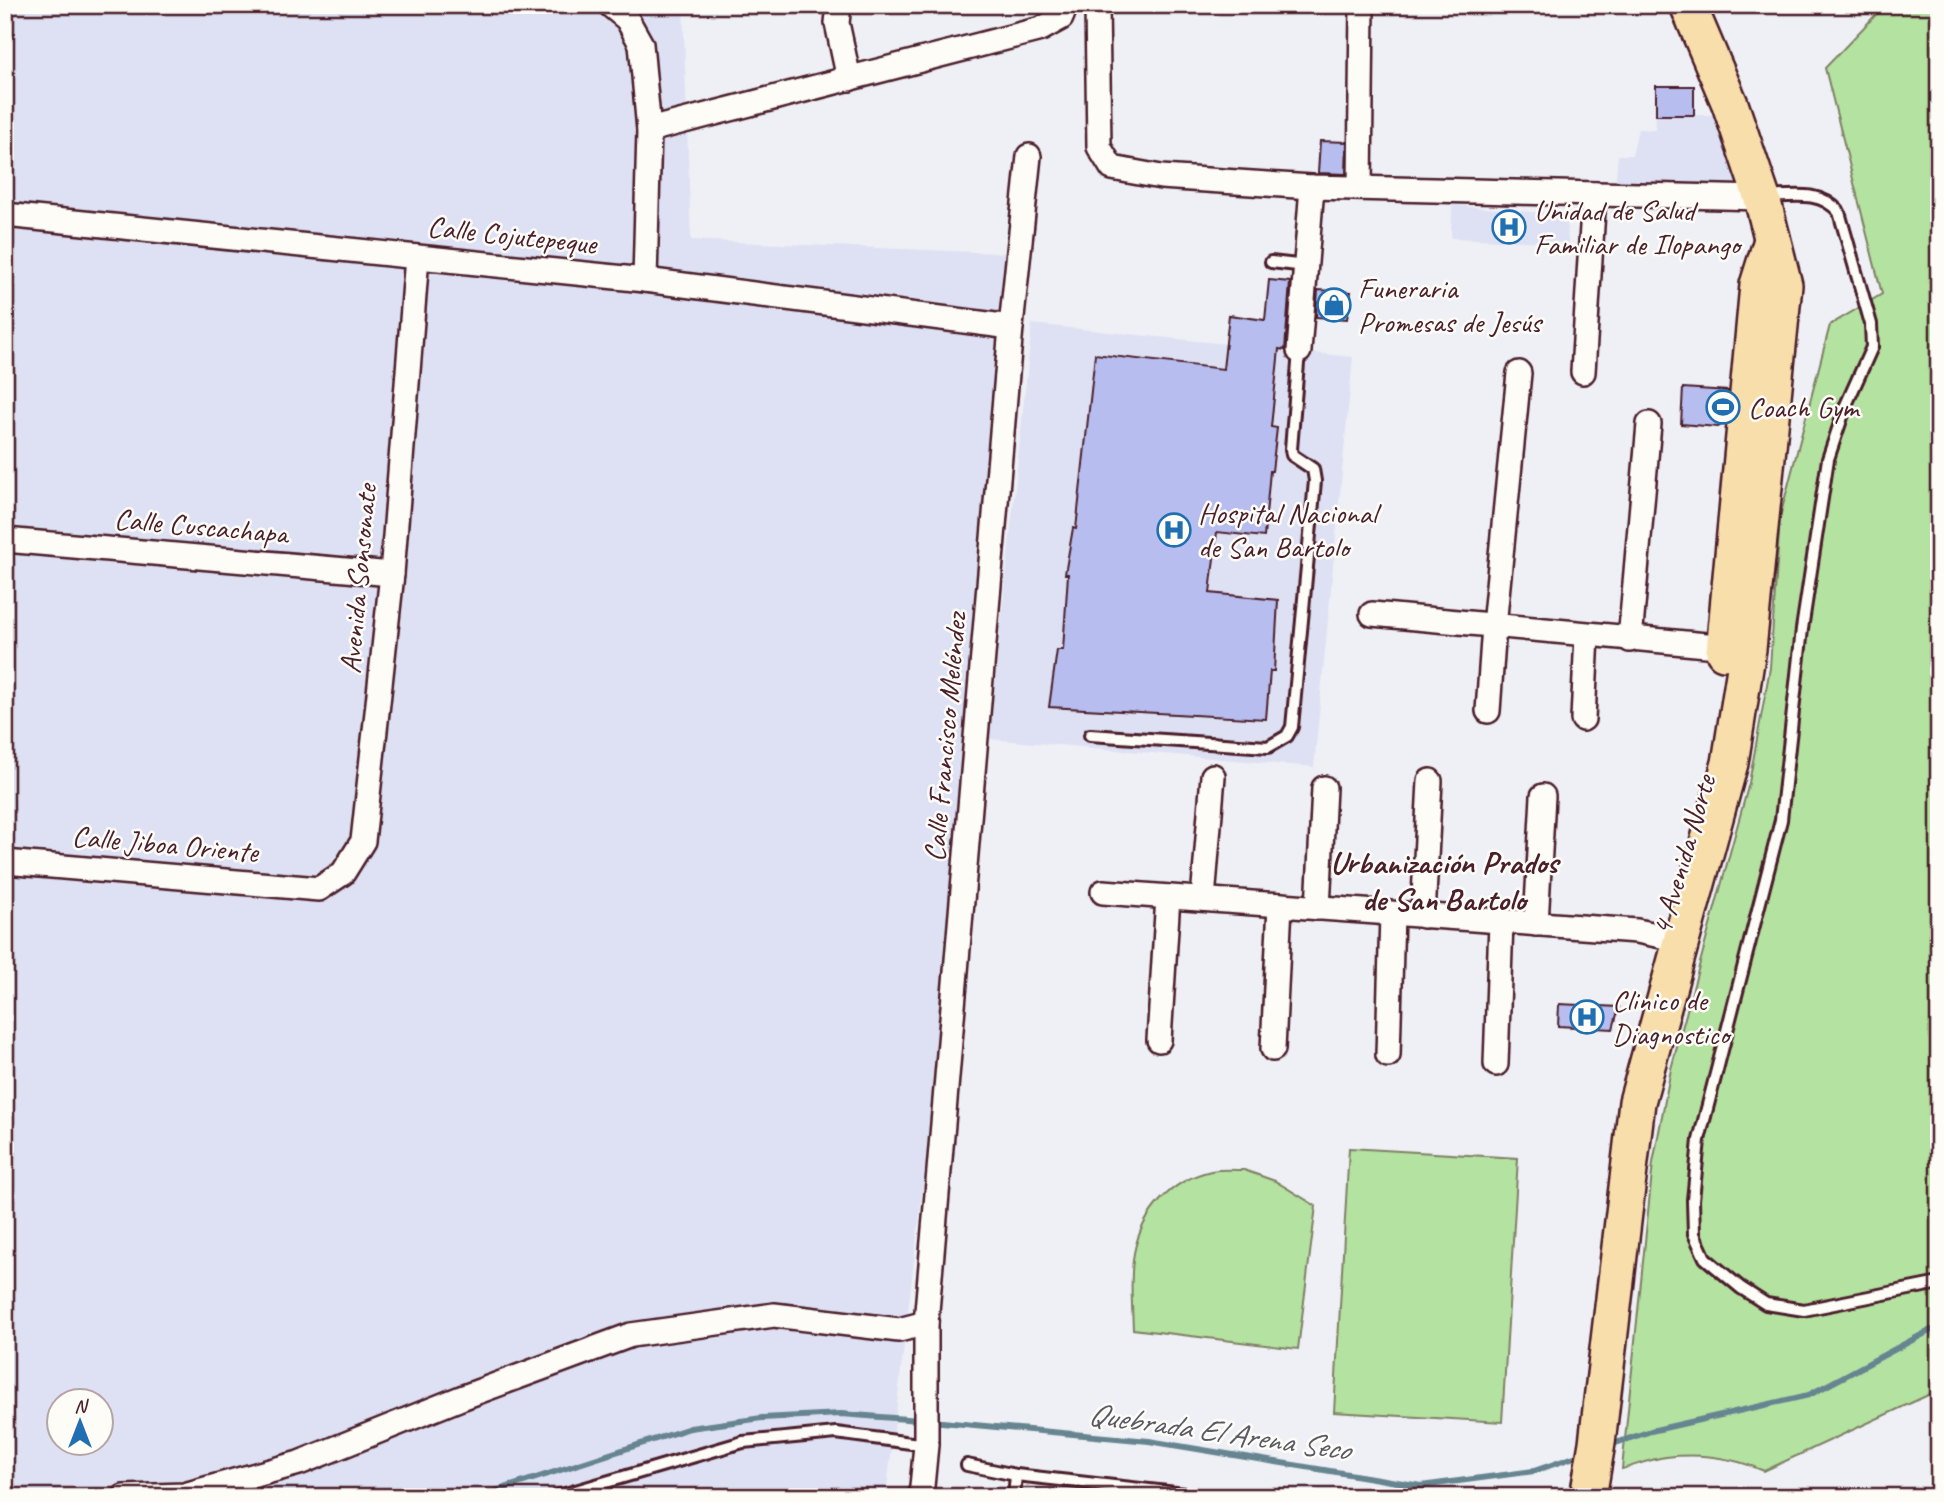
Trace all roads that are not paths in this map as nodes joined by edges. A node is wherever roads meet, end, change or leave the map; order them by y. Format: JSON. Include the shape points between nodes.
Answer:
{"nodes":[{"id":1,"x":610,"y":5,"type":"edge"},
{"id":2,"x":839,"y":5,"type":"edge"},
{"id":3,"x":1066,"y":5,"type":"edge"},
{"id":4,"x":1097,"y":5,"type":"edge"},
{"id":5,"x":1362,"y":5,"type":"edge"},
{"id":6,"x":1688,"y":5,"type":"edge"},
{"id":7,"x":849,"y":79,"type":"junction"},
{"id":8,"x":649,"y":130,"type":"junction"},
{"id":9,"x":1030,"y":156,"type":"dead end"},
{"id":10,"x":1312,"y":187,"type":"junction"},
{"id":11,"x":1360,"y":188,"type":"junction"},
{"id":12,"x":1594,"y":194,"type":"junction"},
{"id":13,"x":1762,"y":198,"type":"junction"},
{"id":14,"x":5,"y":215,"type":"edge"},
{"id":15,"x":417,"y":257,"type":"junction"},
{"id":16,"x":1271,"y":262,"type":"dead end"},
{"id":17,"x":1306,"y":266,"type":"junction"},
{"id":18,"x":645,"y":281,"type":"junction"},
{"id":19,"x":1012,"y":327,"type":"junction"},
{"id":20,"x":1299,"y":351,"type":"joint"},
{"id":21,"x":1583,"y":372,"type":"dead end"},
{"id":22,"x":1518,"y":373,"type":"dead end"},
{"id":23,"x":1649,"y":424,"type":"dead end"},
{"id":24,"x":5,"y":540,"type":"edge"},
{"id":25,"x":392,"y":574,"type":"junction"},
{"id":26,"x":1372,"y":614,"type":"dead end"},
{"id":27,"x":1494,"y":626,"type":"junction"},
{"id":28,"x":1587,"y":635,"type":"junction"},
{"id":29,"x":1630,"y":640,"type":"junction"},
{"id":30,"x":1736,"y":648,"type":"junction"},
{"id":31,"x":1488,"y":711,"type":"dead end"},
{"id":32,"x":1583,"y":719,"type":"dead end"},
{"id":33,"x":1090,"y":735,"type":"dead end"},
{"id":34,"x":1213,"y":776,"type":"dead end"},
{"id":35,"x":1430,"y":781,"type":"dead end"},
{"id":36,"x":1324,"y":788,"type":"dead end"},
{"id":37,"x":1543,"y":796,"type":"dead end"},
{"id":38,"x":5,"y":862,"type":"edge"},
{"id":39,"x":319,"y":889,"type":"joint"},
{"id":40,"x":1103,"y":892,"type":"dead end"},
{"id":41,"x":1168,"y":897,"type":"junction"},
{"id":42,"x":1203,"y":899,"type":"junction"},
{"id":43,"x":1280,"y":905,"type":"junction"},
{"id":44,"x":1318,"y":908,"type":"junction"},
{"id":45,"x":1392,"y":914,"type":"junction"},
{"id":46,"x":1423,"y":916,"type":"junction"},
{"id":47,"x":1501,"y":922,"type":"junction"},
{"id":48,"x":1536,"y":925,"type":"junction"},
{"id":49,"x":1671,"y":937,"type":"junction"},
{"id":50,"x":1159,"y":1040,"type":"dead end"},
{"id":51,"x":1273,"y":1049,"type":"dead end"},
{"id":52,"x":1388,"y":1055,"type":"dead end"},
{"id":53,"x":1496,"y":1064,"type":"dead end"},
{"id":54,"x":1939,"y":1283,"type":"edge"},
{"id":55,"x":926,"y":1323,"type":"junction"},
{"id":56,"x":926,"y":1439,"type":"junction"},
{"id":57,"x":967,"y":1465,"type":"dead end"},
{"id":58,"x":1582,"y":1469,"type":"edge"},
{"id":59,"x":1016,"y":1475,"type":"junction"},
{"id":60,"x":124,"y":1497,"type":"edge"},
{"id":61,"x":555,"y":1497,"type":"edge"},
{"id":62,"x":921,"y":1497,"type":"edge"},
{"id":63,"x":1014,"y":1497,"type":"edge"},
{"id":64,"x":1212,"y":1497,"type":"edge"}],
"edges":[{"from":1,"to":8,"type":"street","via":[[626,19],[641,44]]},
{"from":2,"to":7,"type":"street"},
{"from":3,"to":7,"type":"street","via":[[1061,18],[1041,29]]},
{"from":4,"to":10,"type":"street","via":[[1099,147],[1112,168],[1161,177]]},
{"from":5,"to":11,"type":"street"},
{"from":6,"to":13,"type":"main road","name":"4 Avenida Norte","via":[[1730,104]]},
{"from":7,"to":8,"type":"street"},
{"from":8,"to":18,"type":"street"},
{"from":9,"to":19,"type":"street","name":"Calle Francisco Meléndez"},
{"from":10,"to":11,"type":"street"},
{"from":10,"to":17,"type":"street"},
{"from":11,"to":12,"type":"street"},
{"from":12,"to":13,"type":"street"},
{"from":12,"to":21,"type":"street"},
{"from":13,"to":30,"type":"main road","name":"4 Avenida Norte","via":[[1773,236],[1758,285]]},
{"from":13,"to":54,"type":"lane","via":[[1818,197],[1839,212],[1871,324],[1872,347],[1828,459],[1802,629],[1781,820],[1699,1140],[1694,1234],[1706,1258],[1766,1304],[1804,1310]]},
{"from":14,"to":15,"type":"street","name":"Calle Cojutepeque"},
{"from":15,"to":18,"type":"street","name":"Calle Cojutepeque"},
{"from":15,"to":25,"type":"street","name":"Avenida Sonsonate"},
{"from":16,"to":17,"type":"lane"},
{"from":17,"to":20,"type":"street"},
{"from":18,"to":19,"type":"street","name":"Calle Cojutepeque"},
{"from":19,"to":55,"type":"street","name":"Calle Francisco Meléndez"},
{"from":20,"to":33,"type":"lane","via":[[1291,449],[1313,469],[1315,481],[1292,727],[1287,736],[1268,747]]},
{"from":22,"to":27,"type":"street"},
{"from":23,"to":29,"type":"street"},
{"from":24,"to":25,"type":"street","name":"Calle Cuscachapa"},
{"from":25,"to":39,"type":"street","name":"Avenida Sonsonate","via":[[363,841],[343,873]]},
{"from":26,"to":27,"type":"street"},
{"from":27,"to":28,"type":"street"},
{"from":27,"to":31,"type":"street"},
{"from":28,"to":29,"type":"street"},
{"from":28,"to":32,"type":"street"},
{"from":29,"to":30,"type":"street"},
{"from":30,"to":49,"type":"main road","name":"4 Avenida Norte"},
{"from":34,"to":42,"type":"street"},
{"from":35,"to":46,"type":"street"},
{"from":36,"to":44,"type":"street"},
{"from":37,"to":48,"type":"street"},
{"from":38,"to":39,"type":"street","name":"Calle Jiboa Oriente"},
{"from":40,"to":41,"type":"street"},
{"from":41,"to":42,"type":"street"},
{"from":41,"to":50,"type":"street"},
{"from":42,"to":43,"type":"street"},
{"from":43,"to":44,"type":"street"},
{"from":43,"to":51,"type":"street"},
{"from":44,"to":45,"type":"street"},
{"from":45,"to":46,"type":"street"},
{"from":45,"to":52,"type":"street"},
{"from":46,"to":47,"type":"street"},
{"from":47,"to":48,"type":"street"},
{"from":47,"to":53,"type":"street"},
{"from":48,"to":49,"type":"street"},
{"from":49,"to":58,"type":"main road","name":"4 Avenida Norte","via":[[1615,1098]]},
{"from":55,"to":56,"type":"street","name":"Calle Francisco Meléndez"},
{"from":55,"to":60,"type":"street","via":[[899,1330],[774,1315],[631,1335],[299,1463],[184,1495]]},
{"from":56,"to":61,"type":"lane","via":[[836,1433],[743,1442]]},
{"from":56,"to":62,"type":"street","name":"Calle Francisco Meléndez"},
{"from":57,"to":59,"type":"lane"},
{"from":59,"to":63,"type":"lane"},
{"from":59,"to":64,"type":"lane"}]}
